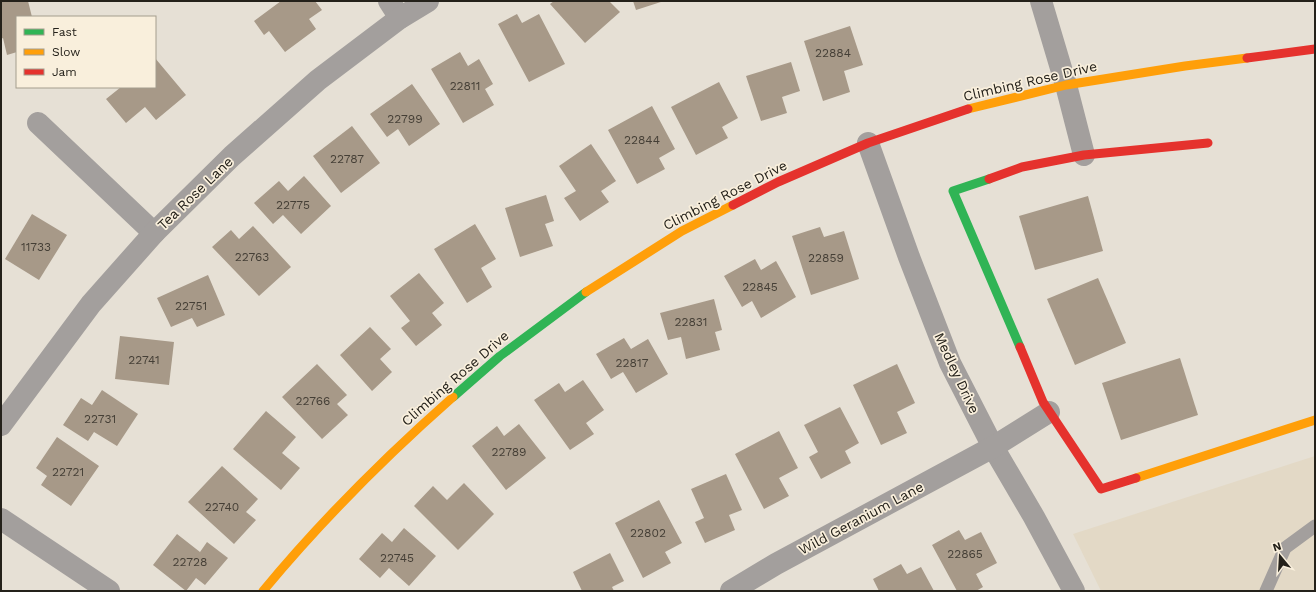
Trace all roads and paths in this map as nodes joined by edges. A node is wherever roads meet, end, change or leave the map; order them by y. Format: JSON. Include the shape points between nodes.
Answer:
{"nodes":[{"id":1,"x":428,"y":1,"type":"edge"},
{"id":2,"x":1040,"y":1,"type":"edge"},
{"id":3,"x":395,"y":10,"type":"edge"},
{"id":4,"x":1315,"y":49,"type":"edge"},
{"id":5,"x":1066,"y":85,"type":"junction"},
{"id":6,"x":38,"y":123,"type":"dead end"},
{"id":7,"x":868,"y":143,"type":"junction"},
{"id":8,"x":1208,"y":143,"type":"dead end"},
{"id":9,"x":1084,"y":155,"type":"junction"},
{"id":10,"x":154,"y":233,"type":"junction"},
{"id":11,"x":1048,"y":412,"type":"junction"},
{"id":12,"x":1315,"y":420,"type":"edge"},
{"id":13,"x":1,"y":424,"type":"edge"},
{"id":14,"x":993,"y":447,"type":"junction"},
{"id":15,"x":1,"y":519,"type":"edge"},
{"id":16,"x":1315,"y":526,"type":"edge"},
{"id":17,"x":110,"y":591,"type":"edge"},
{"id":18,"x":263,"y":591,"type":"edge"},
{"id":19,"x":731,"y":591,"type":"edge"},
{"id":20,"x":1074,"y":591,"type":"edge"},
{"id":21,"x":1266,"y":591,"type":"edge"}],
"edges":[{"from":1,"to":3,"type":"street","name":"Tea Rose Lane"},
{"from":2,"to":5,"type":"street"},
{"from":3,"to":10,"type":"street","name":"Tea Rose Lane","via":[[232,156]]},
{"from":4,"to":5,"type":"street","name":"Climbing Rose Drive"},
{"from":5,"to":7,"type":"street","name":"Climbing Rose Drive","via":[[971,108]]},
{"from":5,"to":9,"type":"street"},
{"from":6,"to":10,"type":"street"},
{"from":7,"to":14,"type":"street","name":"Medley Drive","via":[[950,363]]},
{"from":7,"to":18,"type":"street","name":"Climbing Rose Drive","via":[[778,182],[682,232],[594,286],[500,356],[412,433],[339,505]]},
{"from":8,"to":9,"type":"street"},
{"from":9,"to":11,"type":"street","via":[[1022,167],[953,191]]},
{"from":10,"to":13,"type":"street","name":"Tea Rose Lane","via":[[91,304]]},
{"from":11,"to":12,"type":"street","via":[[1101,489]]},
{"from":11,"to":14,"type":"street","name":"Wild Geranium Lane"},
{"from":14,"to":19,"type":"street","name":"Wild Geranium Lane"},
{"from":14,"to":20,"type":"street","name":"Medley Drive"},
{"from":15,"to":17,"type":"street"},
{"from":16,"to":21,"type":"lane","via":[[1285,548]]}]}
